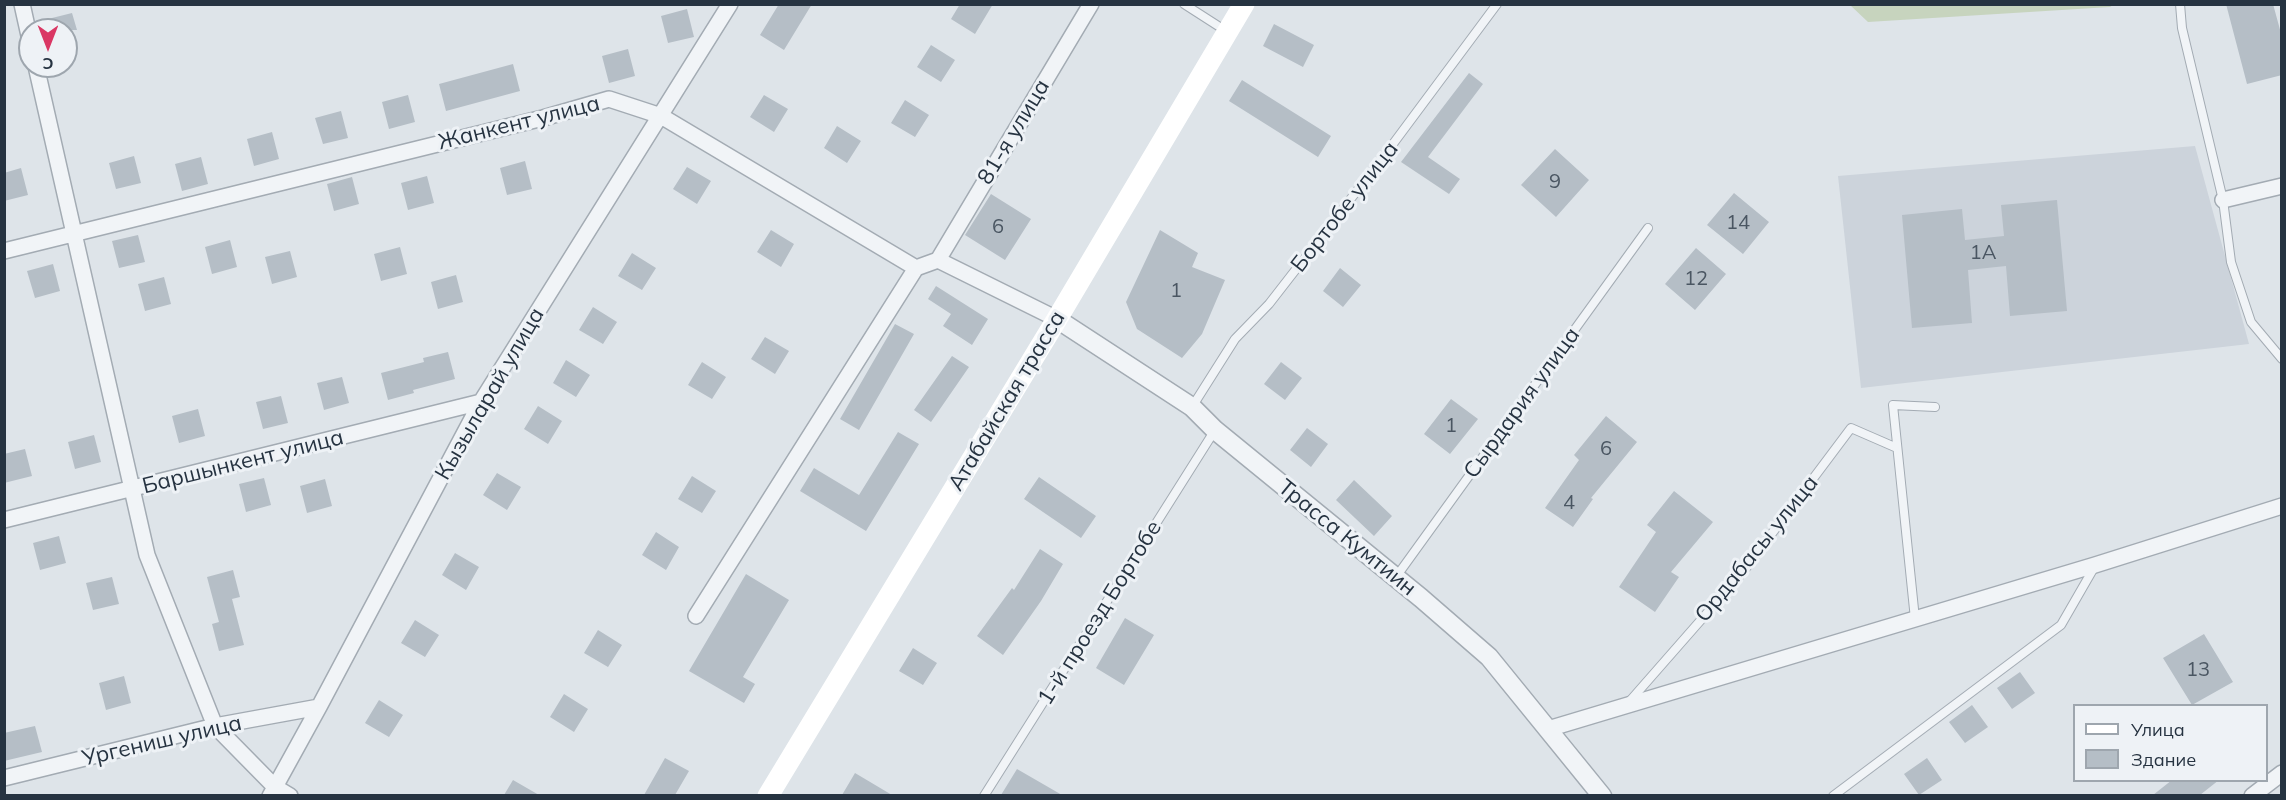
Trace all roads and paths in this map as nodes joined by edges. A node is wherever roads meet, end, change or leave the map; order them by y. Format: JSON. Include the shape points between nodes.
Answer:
{"nodes":[{"id":1,"x":730,"y":4,"type":"edge"},
{"id":2,"x":1091,"y":4,"type":"edge"},
{"id":3,"x":1184,"y":4,"type":"edge"},
{"id":4,"x":1244,"y":4,"type":"edge"},
{"id":5,"x":1497,"y":4,"type":"edge"},
{"id":6,"x":2180,"y":4,"type":"edge"},
{"id":7,"x":1228,"y":31,"type":"junction"},
{"id":8,"x":39,"y":78,"type":"edge"},
{"id":9,"x":661,"y":116,"type":"junction"},
{"id":10,"x":2282,"y":186,"type":"edge"},
{"id":11,"x":2223,"y":200,"type":"junction"},
{"id":12,"x":1648,"y":228,"type":"dead end"},
{"id":13,"x":73,"y":234,"type":"junction"},
{"id":14,"x":4,"y":251,"type":"edge"},
{"id":15,"x":938,"y":260,"type":"junction"},
{"id":16,"x":916,"y":268,"type":"junction"},
{"id":17,"x":1057,"y":320,"type":"junction"},
{"id":18,"x":2282,"y":359,"type":"edge"},
{"id":19,"x":481,"y":402,"type":"junction"},
{"id":20,"x":1192,"y":407,"type":"junction"},
{"id":21,"x":1935,"y":407,"type":"dead end"},
{"id":22,"x":1215,"y":430,"type":"junction"},
{"id":23,"x":1898,"y":448,"type":"junction"},
{"id":24,"x":133,"y":489,"type":"junction"},
{"id":25,"x":2282,"y":506,"type":"edge"},
{"id":26,"x":4,"y":520,"type":"edge"},
{"id":27,"x":2095,"y":566,"type":"junction"},
{"id":28,"x":1395,"y":578,"type":"junction"},
{"id":29,"x":696,"y":616,"type":"dead end"},
{"id":30,"x":1915,"y":619,"type":"junction"},
{"id":31,"x":1626,"y":706,"type":"junction"},
{"id":32,"x":320,"y":707,"type":"junction"},
{"id":33,"x":215,"y":726,"type":"junction"},
{"id":34,"x":1548,"y":729,"type":"junction"},
{"id":35,"x":2282,"y":773,"type":"edge"},
{"id":36,"x":4,"y":778,"type":"edge"},
{"id":37,"x":273,"y":791,"type":"edge"},
{"id":38,"x":290,"y":795,"type":"edge"},
{"id":39,"x":768,"y":795,"type":"edge"},
{"id":40,"x":984,"y":795,"type":"edge"},
{"id":41,"x":1602,"y":795,"type":"edge"},
{"id":42,"x":1833,"y":795,"type":"edge"},
{"id":43,"x":2252,"y":795,"type":"edge"}],
"edges":[{"from":1,"to":9,"type":"street","name":"Кызыларай улица"},
{"from":2,"to":15,"type":"street","name":"81-я улица"},
{"from":3,"to":7,"type":"lane"},
{"from":4,"to":7,"type":"main road","name":"Атабайская трасса"},
{"from":5,"to":20,"type":"lane","name":"Бортобе улица","via":[[1269,304],[1235,339]]},
{"from":6,"to":11,"type":"lane","via":[[2182,28]]},
{"from":7,"to":17,"type":"main road","name":"Атабайская трасса"},
{"from":8,"to":13,"type":"street"},
{"from":9,"to":13,"type":"street","name":"Жанкент улица","via":[[609,99]]},
{"from":9,"to":16,"type":"street","name":"Жанкент улица"},
{"from":9,"to":19,"type":"street","name":"Кызыларай улица"},
{"from":10,"to":11,"type":"street"},
{"from":11,"to":18,"type":"lane","via":[[2230,261],[2251,322]]},
{"from":12,"to":28,"type":"lane","name":"Сырдария улица"},
{"from":13,"to":14,"type":"street","name":"Жанкент улица"},
{"from":13,"to":24,"type":"street"},
{"from":15,"to":16,"type":"street"},
{"from":15,"to":17,"type":"street"},
{"from":16,"to":29,"type":"street"},
{"from":17,"to":20,"type":"street","name":"Трасса Кумтиин"},
{"from":17,"to":39,"type":"main road","name":"Атабайская трасса"},
{"from":19,"to":24,"type":"street","name":"Баршынкент улица"},
{"from":19,"to":32,"type":"street","name":"Кызыларай улица"},
{"from":20,"to":22,"type":"street","name":"Трасса Кумтиин"},
{"from":21,"to":23,"type":"lane","via":[[1893,405]]},
{"from":22,"to":28,"type":"street","name":"Трасса Кумтиин"},
{"from":22,"to":40,"type":"lane","name":"1-й проезд Бортобе"},
{"from":23,"to":30,"type":"lane"},
{"from":23,"to":31,"type":"lane","name":"Ордабасы улица","via":[[1851,428],[1743,572]]},
{"from":24,"to":26,"type":"street","name":"Баршынкент улица"},
{"from":24,"to":33,"type":"street","via":[[147,555]]},
{"from":25,"to":27,"type":"street"},
{"from":27,"to":30,"type":"street"},
{"from":27,"to":42,"type":"lane","via":[[2061,625]]},
{"from":28,"to":34,"type":"street","name":"Трасса Кумтиин","via":[[1488,657]]},
{"from":30,"to":31,"type":"street"},
{"from":31,"to":34,"type":"street"},
{"from":32,"to":33,"type":"street","name":"Ургениш улица"},
{"from":32,"to":37,"type":"street","name":"Кызыларай улица"},
{"from":33,"to":36,"type":"street","name":"Ургениш улица"},
{"from":33,"to":37,"type":"street"},
{"from":34,"to":41,"type":"street","name":"Трасса Кумтиин"},
{"from":35,"to":43,"type":"street"},
{"from":37,"to":38,"type":"street"}]}
